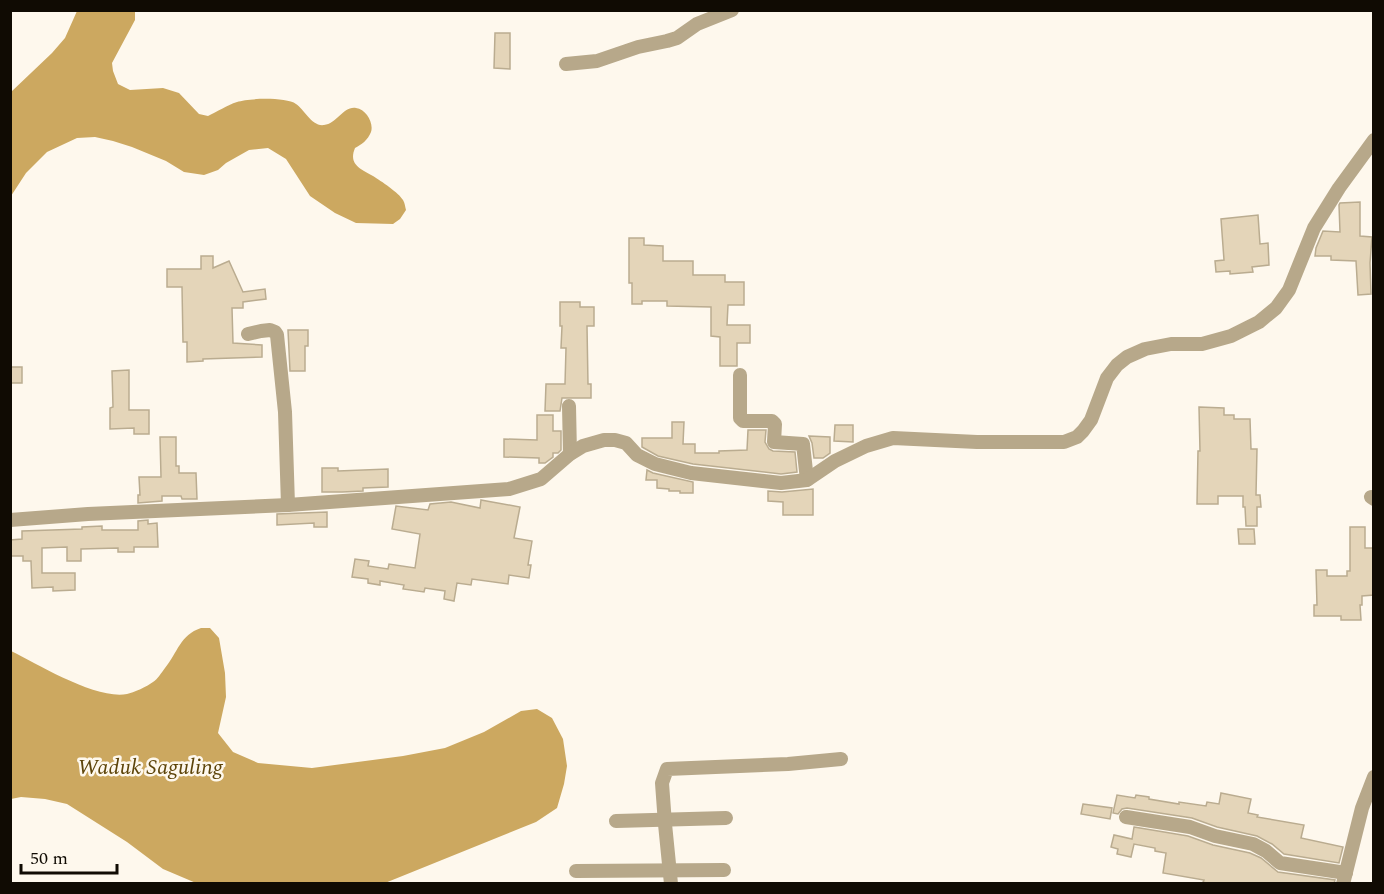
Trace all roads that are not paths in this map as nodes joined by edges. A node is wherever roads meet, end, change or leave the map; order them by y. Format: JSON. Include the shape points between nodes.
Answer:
{"nodes":[{"id":1,"x":732,"y":10,"type":"edge"},
{"id":2,"x":566,"y":64,"type":"dead end"},
{"id":3,"x":1374,"y":140,"type":"edge"},
{"id":4,"x":248,"y":334,"type":"dead end"},
{"id":5,"x":740,"y":375,"type":"dead end"},
{"id":6,"x":569,"y":406,"type":"dead end"},
{"id":7,"x":570,"y":454,"type":"junction"},
{"id":8,"x":807,"y":480,"type":"junction"},
{"id":9,"x":288,"y":505,"type":"junction"},
{"id":10,"x":10,"y":520,"type":"edge"},
{"id":11,"x":841,"y":759,"type":"dead end"},
{"id":12,"x":1374,"y":777,"type":"edge"},
{"id":13,"x":1126,"y":817,"type":"dead end"},
{"id":14,"x":726,"y":818,"type":"dead end"},
{"id":15,"x":664,"y":819,"type":"junction"},
{"id":16,"x":616,"y":821,"type":"dead end"},
{"id":17,"x":724,"y":870,"type":"dead end"},
{"id":18,"x":576,"y":872,"type":"dead end"},
{"id":19,"x":670,"y":878,"type":"edge"},
{"id":20,"x":1344,"y":878,"type":"edge"}],
"edges":[{"from":1,"to":2,"type":"street","via":[[667,41],[597,61]]},
{"from":3,"to":8,"type":"street","via":[[1314,228],[1289,290],[1276,308],[1231,336],[1202,344],[1145,349],[1127,357],[1107,378],[1091,420],[1077,437],[1043,443],[893,438],[835,461]]},
{"from":4,"to":9,"type":"street","via":[[270,330],[277,335],[285,412]]},
{"from":5,"to":8,"type":"street","via":[[740,418],[750,422],[772,421],[774,441],[803,444]]},
{"from":6,"to":7,"type":"street"},
{"from":7,"to":8,"type":"street","via":[[583,446],[615,440],[626,443],[655,464],[691,473],[781,483]]},
{"from":7,"to":9,"type":"street","via":[[541,479],[509,489]]},
{"from":9,"to":10,"type":"street"},
{"from":11,"to":15,"type":"street","via":[[667,769],[662,783]]},
{"from":12,"to":20,"type":"street"},
{"from":13,"to":20,"type":"street","via":[[1190,827],[1253,844],[1280,863]]},
{"from":14,"to":15,"type":"street"},
{"from":15,"to":16,"type":"street"},
{"from":15,"to":19,"type":"street"},
{"from":17,"to":19,"type":"street"},
{"from":18,"to":19,"type":"street"}]}
